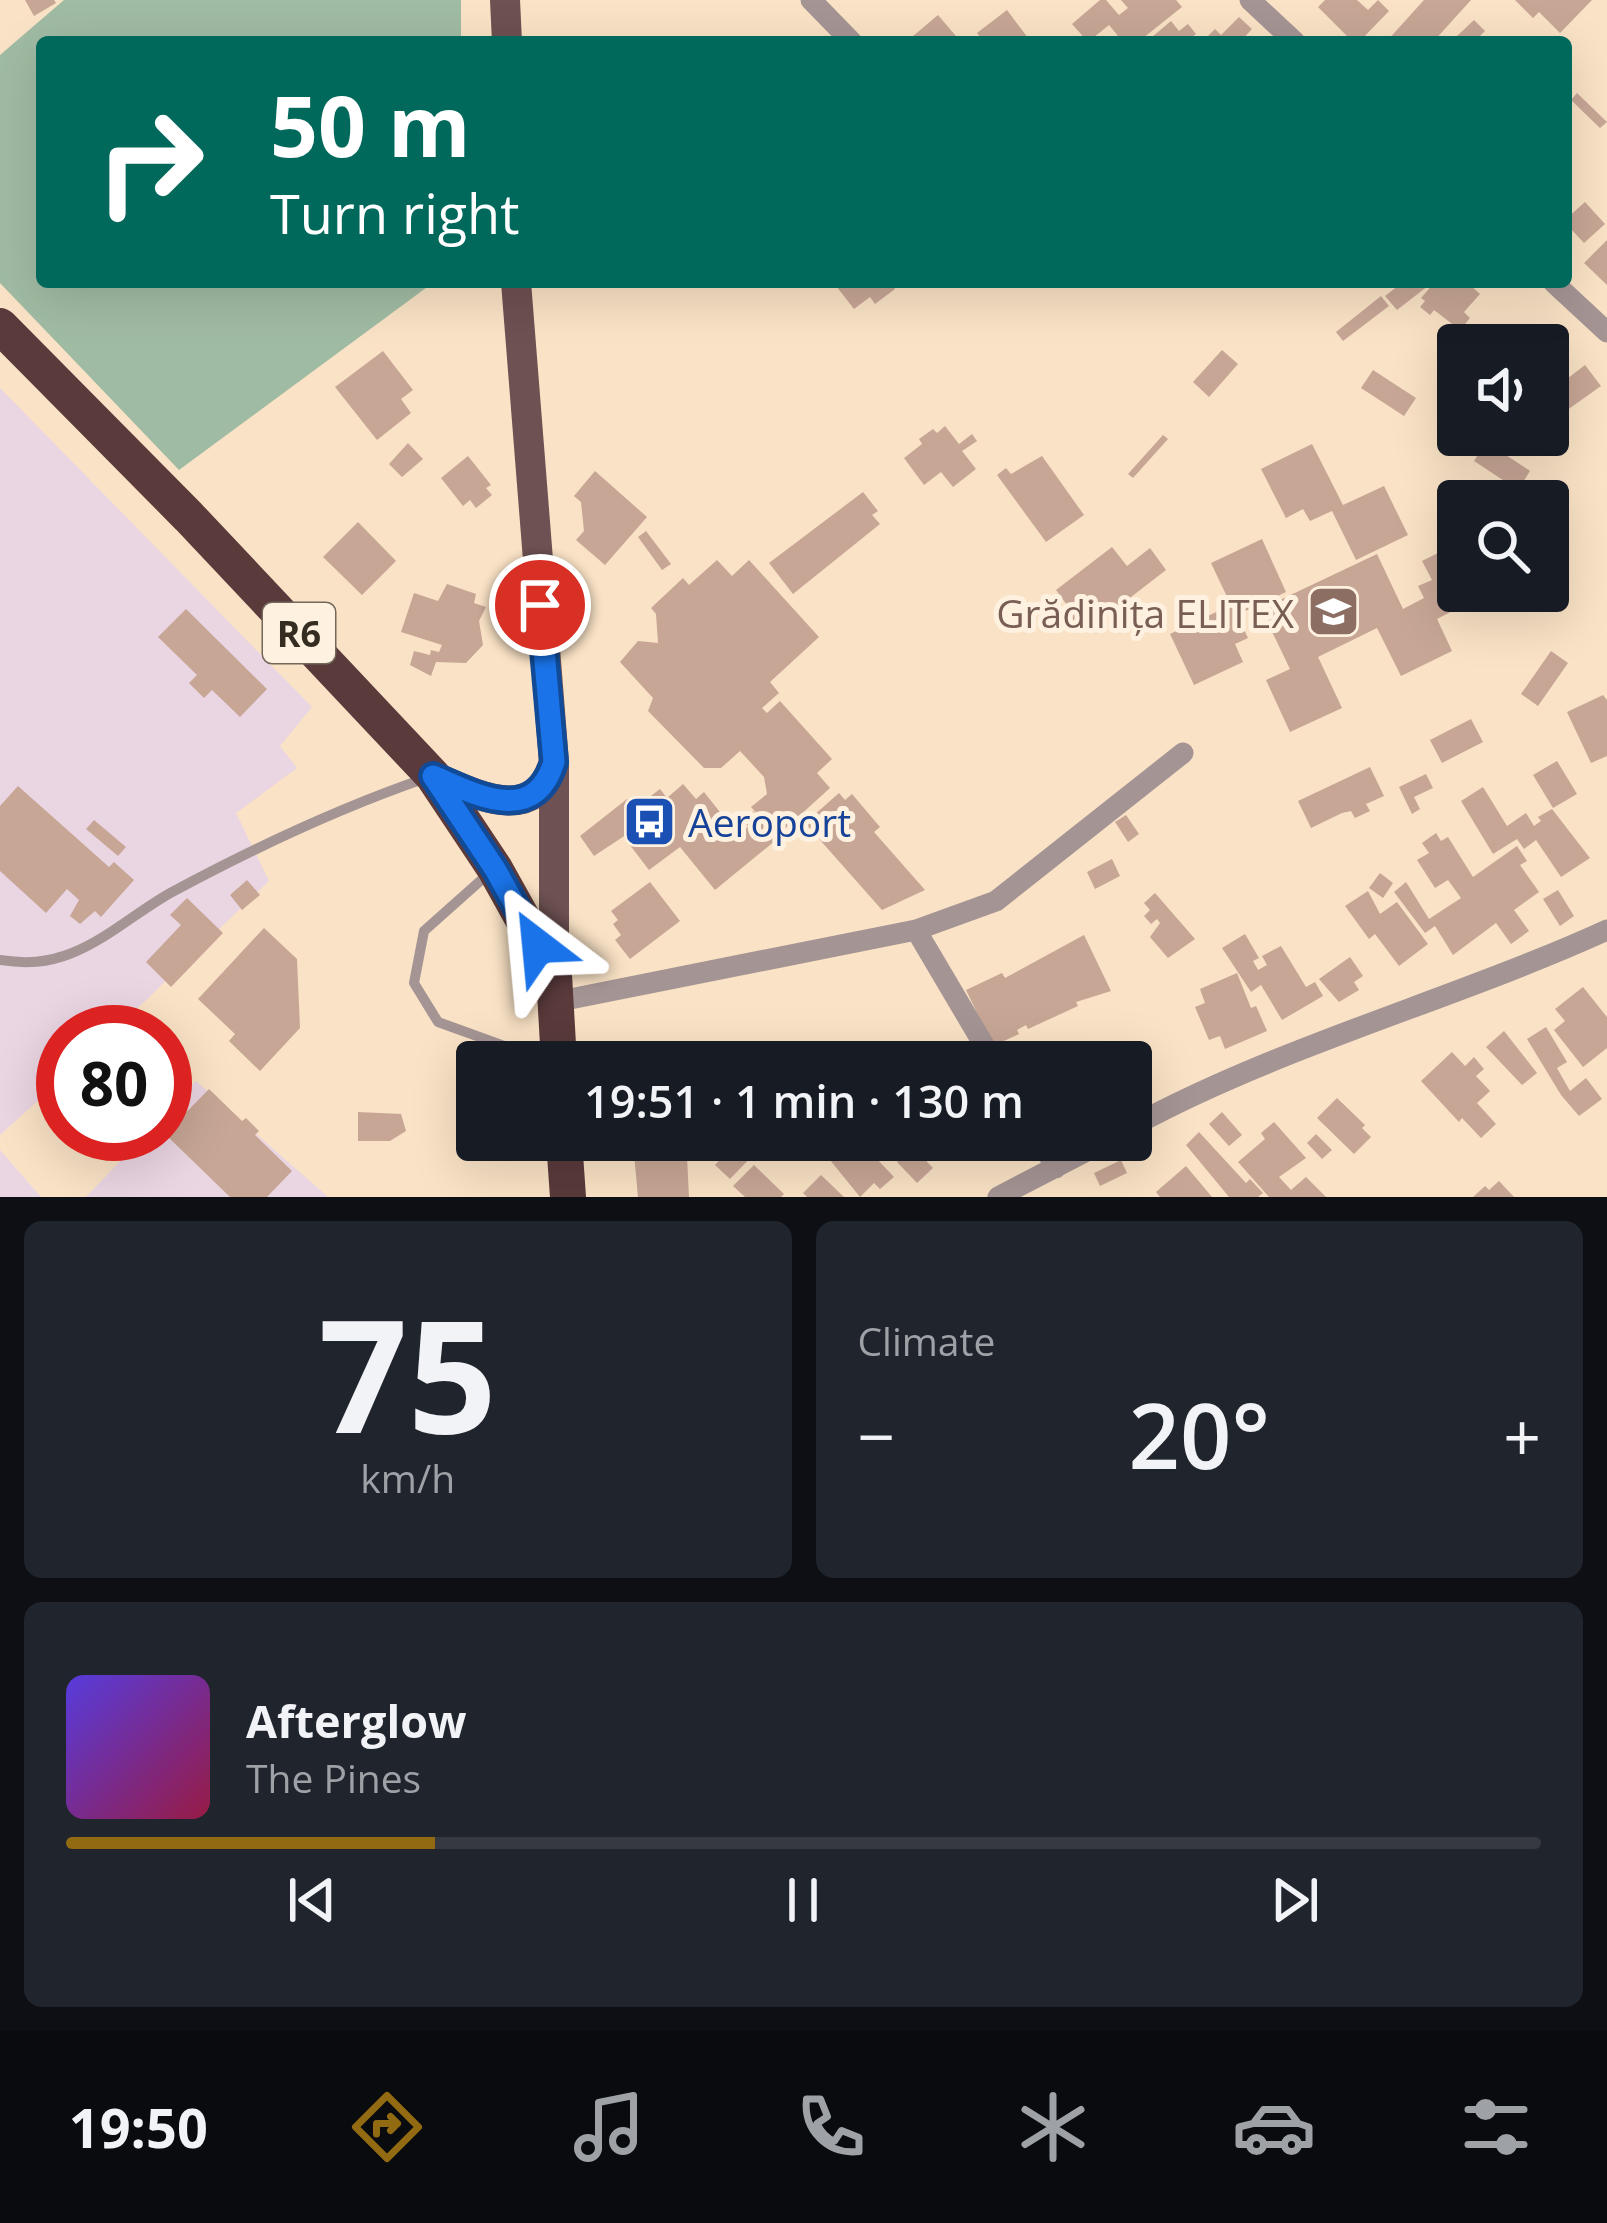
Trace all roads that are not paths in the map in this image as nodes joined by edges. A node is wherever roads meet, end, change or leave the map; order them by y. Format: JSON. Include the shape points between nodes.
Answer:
{"nodes":[{"id":1,"x":506,"y":0,"type":"edge"},
{"id":2,"x":812,"y":0,"type":"edge"},
{"id":3,"x":1250,"y":0,"type":"edge"},
{"id":4,"x":507,"y":36,"type":"edge"},
{"id":5,"x":845,"y":36,"type":"edge"},
{"id":6,"x":1289,"y":36,"type":"edge"},
{"id":7,"x":516,"y":288,"type":"edge"},
{"id":8,"x":1559,"y":288,"type":"edge"},
{"id":9,"x":0,"y":326,"type":"edge"},
{"id":10,"x":1607,"y":332,"type":"edge"},
{"id":11,"x":1183,"y":753,"type":"dead end"},
{"id":12,"x":554,"y":762,"type":"junction"},
{"id":13,"x":433,"y":776,"type":"junction"},
{"id":14,"x":495,"y":869,"type":"junction"},
{"id":15,"x":916,"y":930,"type":"junction"},
{"id":16,"x":1607,"y":930,"type":"edge"},
{"id":17,"x":0,"y":960,"type":"edge"},
{"id":18,"x":555,"y":988,"type":"junction"},
{"id":19,"x":491,"y":1041,"type":"edge"},
{"id":20,"x":558,"y":1041,"type":"edge"},
{"id":21,"x":982,"y":1041,"type":"edge"},
{"id":22,"x":1152,"y":1118,"type":"edge"},
{"id":23,"x":565,"y":1161,"type":"edge"},
{"id":24,"x":1052,"y":1161,"type":"edge"},
{"id":25,"x":1069,"y":1161,"type":"edge"},
{"id":26,"x":1056,"y":1168,"type":"junction"},
{"id":27,"x":568,"y":1197,"type":"edge"},
{"id":28,"x":998,"y":1197,"type":"edge"}],
"edges":[{"from":1,"to":4,"type":"main road"},
{"from":2,"to":5,"type":"street"},
{"from":3,"to":6,"type":"street"},
{"from":7,"to":12,"type":"main road"},
{"from":8,"to":10,"type":"street"},
{"from":9,"to":13,"type":"highway","number":"R6"},
{"from":11,"to":15,"type":"street","via":[[996,901]]},
{"from":12,"to":13,"type":"main road","via":[[543,786],[517,801]]},
{"from":12,"to":18,"type":"main road"},
{"from":13,"to":14,"type":"highway","number":"R6"},
{"from":13,"to":17,"type":"lane","via":[[328,814],[170,893],[74,953],[29,965]]},
{"from":14,"to":18,"type":"highway","number":"R6"},
{"from":14,"to":19,"type":"lane","via":[[424,932],[414,983],[438,1022]]},
{"from":15,"to":18,"type":"street"},
{"from":15,"to":21,"type":"street"},
{"from":16,"to":22,"type":"street"},
{"from":18,"to":20,"type":"highway","number":"R6"},
{"from":23,"to":27,"type":"highway"},
{"from":24,"to":26,"type":"street"},
{"from":25,"to":26,"type":"street"},
{"from":26,"to":28,"type":"street"}]}
